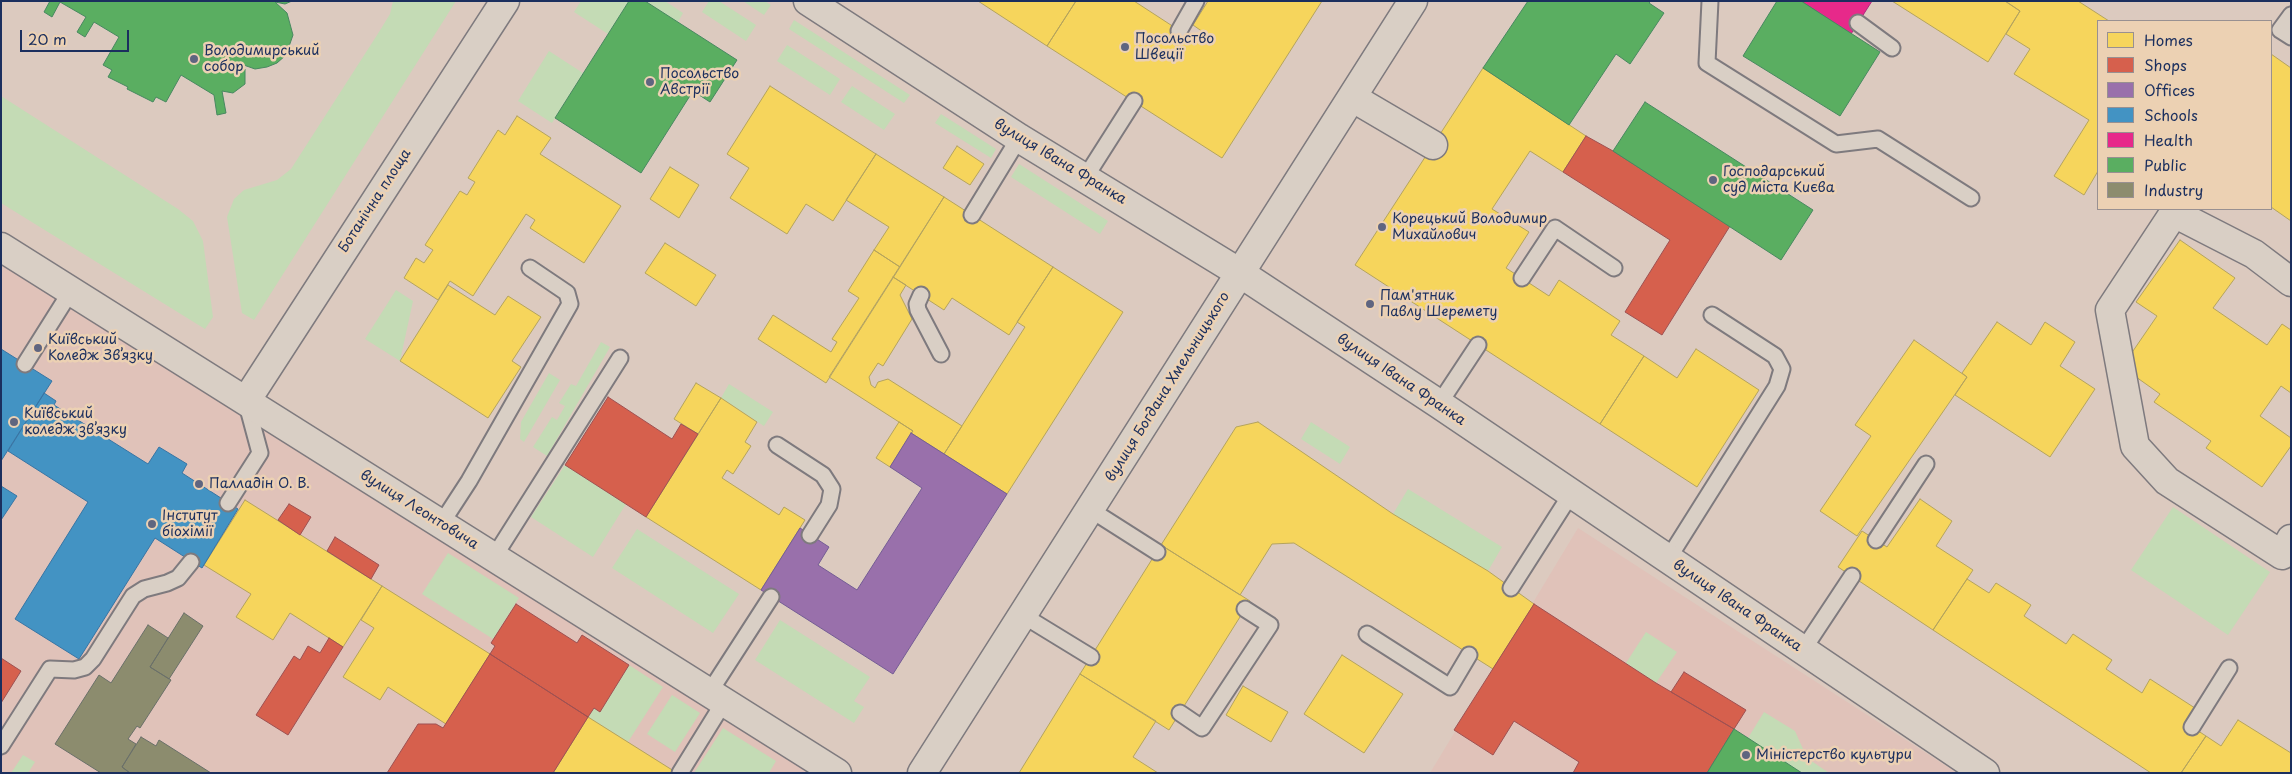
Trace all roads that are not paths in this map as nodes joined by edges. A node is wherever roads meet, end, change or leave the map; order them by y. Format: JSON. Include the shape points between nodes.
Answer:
{"nodes":[{"id":1,"x":505,"y":1,"type":"edge"},
{"id":2,"x":1196,"y":1,"type":"edge"},
{"id":3,"x":1413,"y":1,"type":"edge"},
{"id":4,"x":1710,"y":1,"type":"edge"},
{"id":5,"x":819,"y":4,"type":"edge"},
{"id":6,"x":2291,"y":15,"type":"edge"},
{"id":7,"x":1858,"y":23,"type":"dead end"},
{"id":8,"x":1179,"y":31,"type":"dead end"},
{"id":9,"x":2291,"y":37,"type":"edge"},
{"id":10,"x":1892,"y":48,"type":"dead end"},
{"id":11,"x":1353,"y":98,"type":"junction"},
{"id":12,"x":1134,"y":101,"type":"dead end"},
{"id":13,"x":1019,"y":138,"type":"junction"},
{"id":14,"x":1433,"y":145,"type":"dead end"},
{"id":15,"x":1084,"y":178,"type":"junction"},
{"id":16,"x":1971,"y":198,"type":"dead end"},
{"id":17,"x":972,"y":215,"type":"dead end"},
{"id":18,"x":1,"y":247,"type":"edge"},
{"id":19,"x":530,"y":268,"type":"dead end"},
{"id":20,"x":1614,"y":268,"type":"dead end"},
{"id":21,"x":1240,"y":273,"type":"junction"},
{"id":22,"x":1522,"y":278,"type":"dead end"},
{"id":23,"x":2291,"y":282,"type":"edge"},
{"id":24,"x":70,"y":291,"type":"junction"},
{"id":25,"x":921,"y":295,"type":"dead end"},
{"id":26,"x":1712,"y":315,"type":"dead end"},
{"id":27,"x":1478,"y":345,"type":"dead end"},
{"id":28,"x":941,"y":354,"type":"dead end"},
{"id":29,"x":620,"y":358,"type":"dead end"},
{"id":30,"x":25,"y":364,"type":"dead end"},
{"id":31,"x":246,"y":401,"type":"junction"},
{"id":32,"x":1439,"y":404,"type":"junction"},
{"id":33,"x":777,"y":445,"type":"dead end"},
{"id":34,"x":1926,"y":464,"type":"dead end"},
{"id":35,"x":1571,"y":494,"type":"junction"},
{"id":36,"x":228,"y":503,"type":"dead end"},
{"id":37,"x":1091,"y":510,"type":"junction"},
{"id":38,"x":441,"y":524,"type":"junction"},
{"id":39,"x":810,"y":535,"type":"dead end"},
{"id":40,"x":2291,"y":538,"type":"edge"},
{"id":41,"x":1876,"y":540,"type":"dead end"},
{"id":42,"x":1157,"y":552,"type":"dead end"},
{"id":43,"x":494,"y":557,"type":"junction"},
{"id":44,"x":1668,"y":559,"type":"junction"},
{"id":45,"x":192,"y":562,"type":"dead end"},
{"id":46,"x":1852,"y":576,"type":"dead end"},
{"id":47,"x":1511,"y":588,"type":"dead end"},
{"id":48,"x":771,"y":597,"type":"dead end"},
{"id":49,"x":1245,"y":609,"type":"dead end"},
{"id":50,"x":1024,"y":616,"type":"junction"},
{"id":51,"x":1367,"y":634,"type":"dead end"},
{"id":52,"x":1803,"y":650,"type":"junction"},
{"id":53,"x":1469,"y":655,"type":"dead end"},
{"id":54,"x":1091,"y":657,"type":"dead end"},
{"id":55,"x":2229,"y":668,"type":"dead end"},
{"id":56,"x":717,"y":698,"type":"junction"},
{"id":57,"x":1180,"y":713,"type":"dead end"},
{"id":58,"x":2192,"y":727,"type":"dead end"},
{"id":59,"x":1,"y":746,"type":"edge"},
{"id":60,"x":680,"y":773,"type":"edge"},
{"id":61,"x":836,"y":773,"type":"edge"},
{"id":62,"x":922,"y":773,"type":"edge"},
{"id":63,"x":1985,"y":773,"type":"edge"}],
"edges":[{"from":1,"to":31,"type":"street","name":"Ботанічна площа"},
{"from":2,"to":8,"type":"lane"},
{"from":3,"to":11,"type":"street","name":"вулиця Богдана Хмельницького"},
{"from":4,"to":16,"type":"lane","via":[[1707,63],[1836,144],[1878,139]]},
{"from":5,"to":13,"type":"street","name":"вулиця Івана Франка"},
{"from":6,"to":9,"type":"lane","via":[[2280,30]]},
{"from":7,"to":10,"type":"lane"},
{"from":11,"to":14,"type":"street"},
{"from":11,"to":21,"type":"street","name":"вулиця Богдана Хмельницького"},
{"from":12,"to":15,"type":"lane"},
{"from":13,"to":15,"type":"street","name":"вулиця Івана Франка"},
{"from":13,"to":17,"type":"lane"},
{"from":15,"to":21,"type":"street","name":"вулиця Івана Франка"},
{"from":18,"to":24,"type":"street","name":"вулиця Леонтовича"},
{"from":19,"to":38,"type":"lane","via":[[567,292],[570,304]]},
{"from":20,"to":22,"type":"lane","via":[[1555,228]]},
{"from":21,"to":32,"type":"street","name":"вулиця Івана Франка"},
{"from":21,"to":37,"type":"street","name":"вулиця Богдана Хмельницького"},
{"from":23,"to":40,"type":"street","via":[[2254,254],[2174,213],[2110,310],[2135,446],[2167,480],[2282,555]]},
{"from":24,"to":30,"type":"lane"},
{"from":24,"to":31,"type":"street","name":"вулиця Леонтовича"},
{"from":25,"to":28,"type":"lane","via":[[918,310]]},
{"from":26,"to":44,"type":"lane","via":[[1776,356],[1782,368],[1777,386]]},
{"from":27,"to":32,"type":"lane"},
{"from":29,"to":43,"type":"lane"},
{"from":31,"to":36,"type":"lane","via":[[260,453]]},
{"from":31,"to":38,"type":"street","name":"вулиця Леонтовича"},
{"from":32,"to":35,"type":"street","name":"вулиця Івана Франка"},
{"from":33,"to":39,"type":"lane","via":[[823,475],[832,489],[829,504]]},
{"from":34,"to":41,"type":"lane"},
{"from":35,"to":44,"type":"street","name":"вулиця Івана Франка"},
{"from":35,"to":47,"type":"lane"},
{"from":37,"to":42,"type":"lane"},
{"from":37,"to":50,"type":"street","name":"вулиця Богдана Хмельницького"},
{"from":38,"to":43,"type":"street","name":"вулиця Леонтовича"},
{"from":43,"to":56,"type":"street","name":"вулиця Леонтовича"},
{"from":44,"to":52,"type":"street","name":"вулиця Івана Франка"},
{"from":45,"to":59,"type":"lane","via":[[178,578],[133,596],[93,660],[85,667],[50,669]]},
{"from":46,"to":52,"type":"lane"},
{"from":48,"to":56,"type":"lane"},
{"from":49,"to":57,"type":"lane","via":[[1270,625],[1202,728]]},
{"from":50,"to":54,"type":"lane"},
{"from":50,"to":62,"type":"street","name":"вулиця Богдана Хмельницького"},
{"from":51,"to":53,"type":"lane","via":[[1450,687]]},
{"from":52,"to":63,"type":"street","name":"вулиця Івана Франка"},
{"from":55,"to":58,"type":"lane"},
{"from":56,"to":60,"type":"lane"},
{"from":56,"to":61,"type":"street","name":"вулиця Леонтовича"}]}
